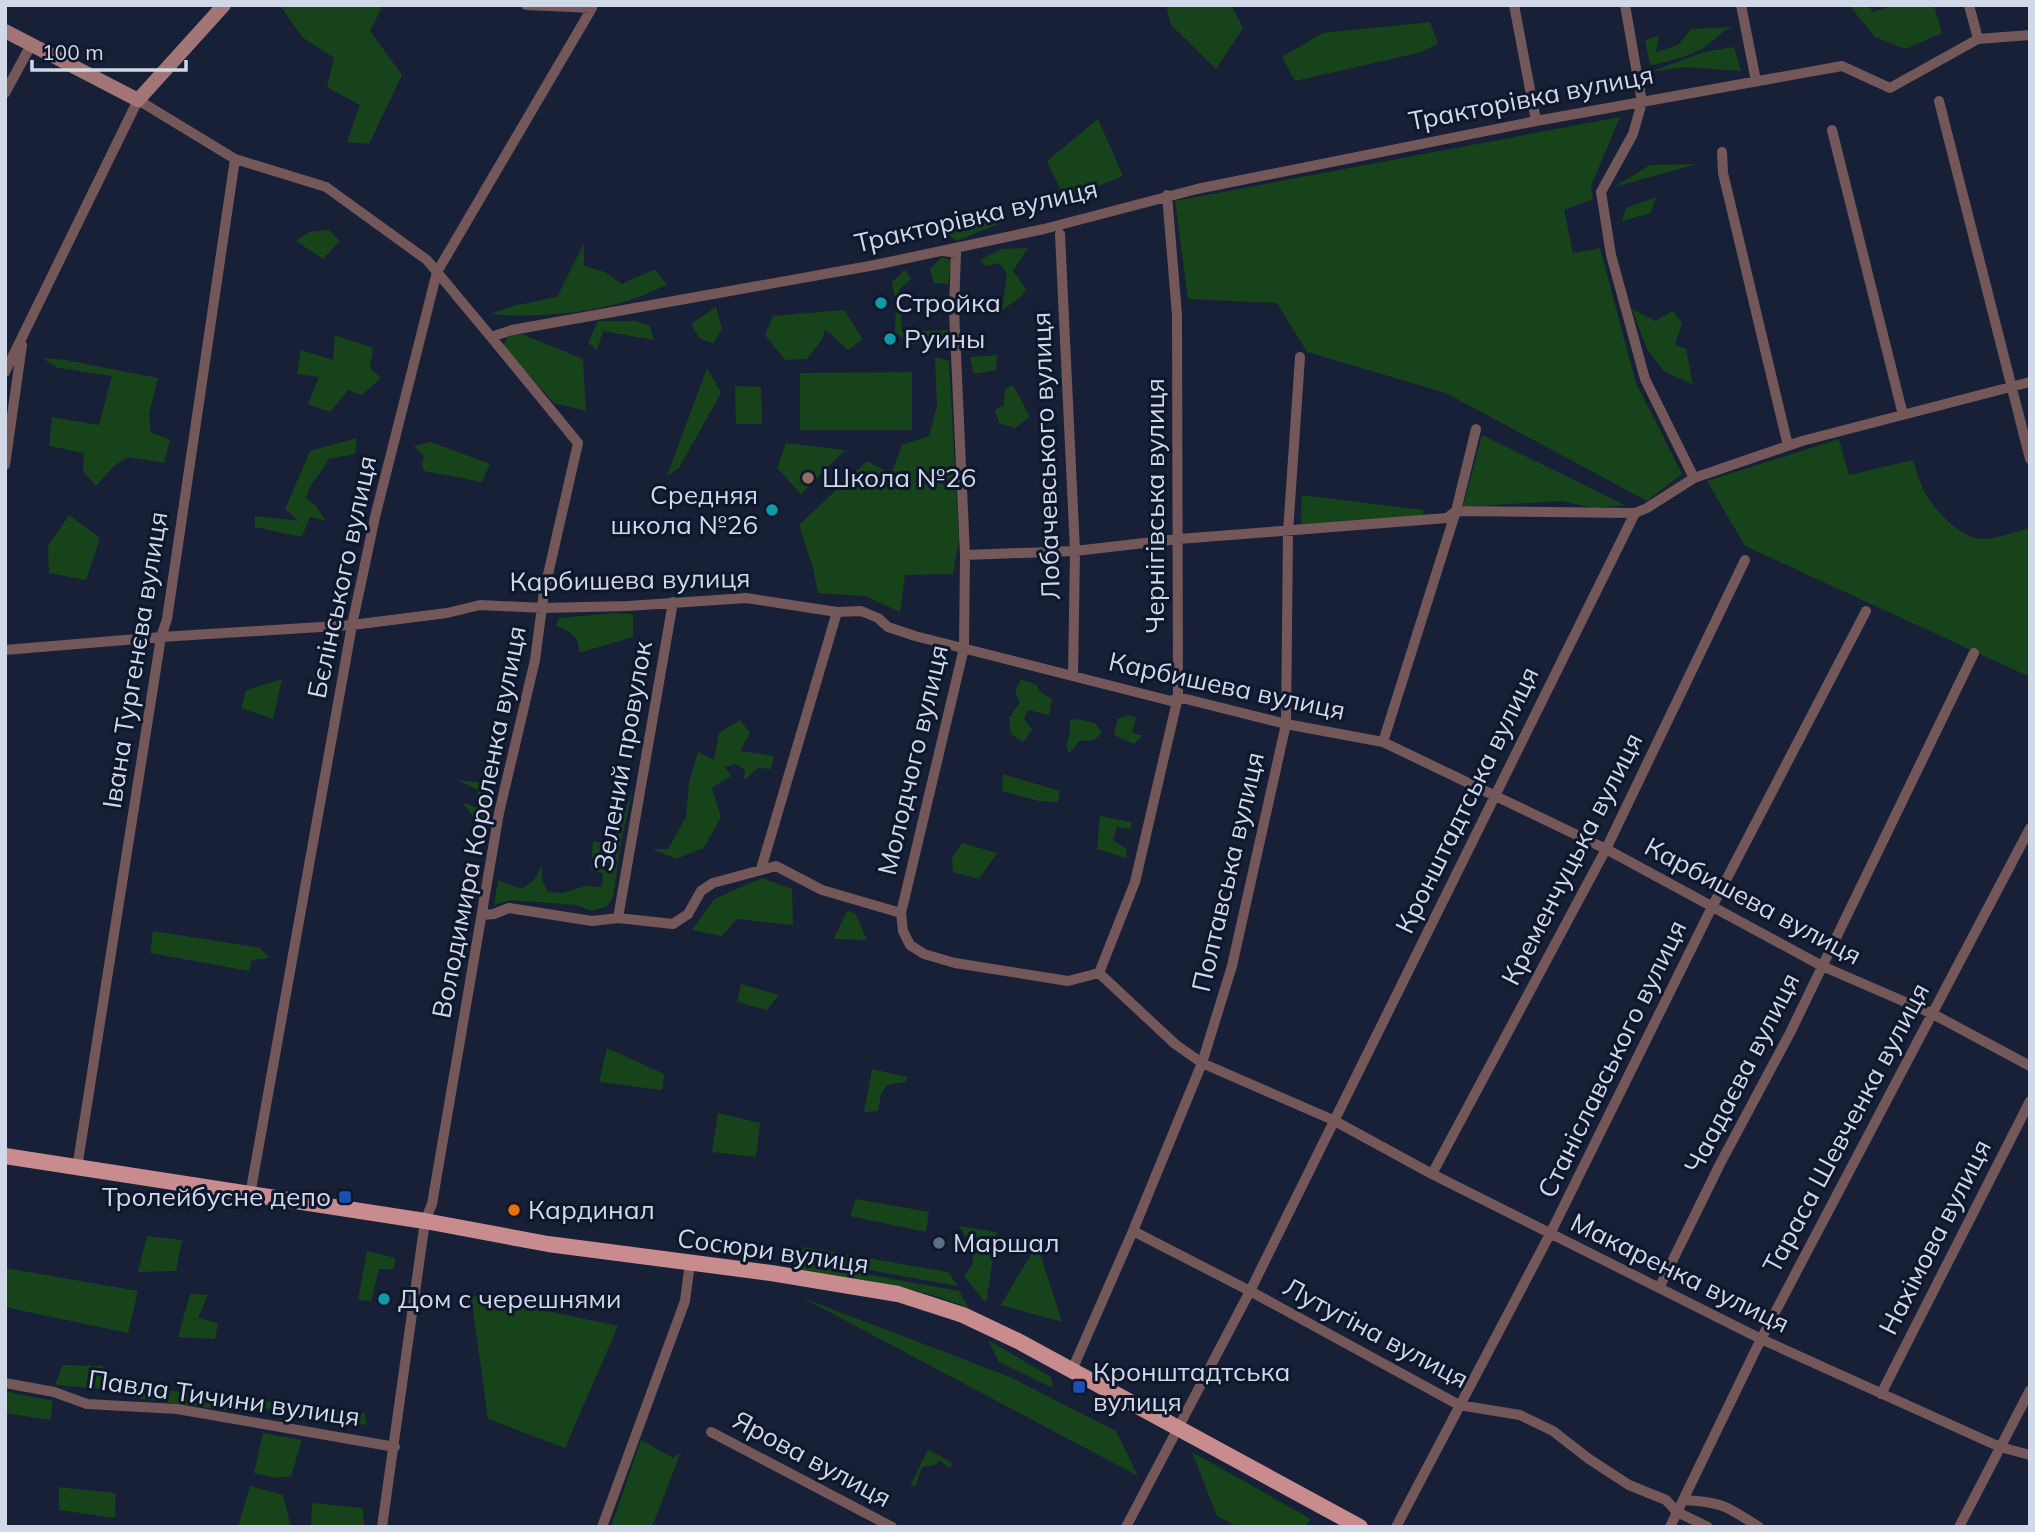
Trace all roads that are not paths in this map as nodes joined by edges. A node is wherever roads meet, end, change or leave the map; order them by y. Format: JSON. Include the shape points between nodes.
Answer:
{"nodes":[{"id":1,"x":224,"y":5,"type":"edge"},
{"id":2,"x":526,"y":5,"type":"edge"},
{"id":3,"x":1514,"y":5,"type":"edge"},
{"id":4,"x":1625,"y":5,"type":"edge"},
{"id":5,"x":1741,"y":5,"type":"edge"},
{"id":6,"x":1969,"y":5,"type":"edge"},
{"id":7,"x":5,"y":31,"type":"edge"},
{"id":8,"x":2030,"y":35,"type":"edge"},
{"id":9,"x":1978,"y":39,"type":"junction"},
{"id":10,"x":31,"y":45,"type":"junction"},
{"id":11,"x":1756,"y":81,"type":"junction"},
{"id":12,"x":5,"y":93,"type":"edge"},
{"id":13,"x":138,"y":100,"type":"junction"},
{"id":14,"x":1939,"y":101,"type":"dead end"},
{"id":15,"x":1642,"y":102,"type":"junction"},
{"id":16,"x":1536,"y":121,"type":"junction"},
{"id":17,"x":1832,"y":130,"type":"dead end"},
{"id":18,"x":1721,"y":152,"type":"dead end"},
{"id":19,"x":235,"y":159,"type":"junction"},
{"id":20,"x":1167,"y":195,"type":"junction"},
{"id":21,"x":1060,"y":234,"type":"dead end"},
{"id":22,"x":941,"y":250,"type":"junction"},
{"id":23,"x":437,"y":272,"type":"junction"},
{"id":24,"x":23,"y":335,"type":"junction"},
{"id":25,"x":491,"y":337,"type":"junction"},
{"id":26,"x":1300,"y":357,"type":"dead end"},
{"id":27,"x":5,"y":372,"type":"edge"},
{"id":28,"x":2030,"y":382,"type":"edge"},
{"id":29,"x":2013,"y":386,"type":"junction"},
{"id":30,"x":1903,"y":415,"type":"junction"},
{"id":31,"x":1476,"y":429,"type":"dead end"},
{"id":32,"x":1788,"y":446,"type":"junction"},
{"id":33,"x":2030,"y":459,"type":"edge"},
{"id":34,"x":5,"y":465,"type":"edge"},
{"id":35,"x":1694,"y":478,"type":"junction"},
{"id":36,"x":1456,"y":511,"type":"junction"},
{"id":37,"x":1635,"y":513,"type":"junction"},
{"id":38,"x":1288,"y":532,"type":"junction"},
{"id":39,"x":1179,"y":539,"type":"junction"},
{"id":40,"x":1075,"y":551,"type":"junction"},
{"id":41,"x":965,"y":555,"type":"junction"},
{"id":42,"x":1745,"y":560,"type":"dead end"},
{"id":43,"x":673,"y":602,"type":"junction"},
{"id":44,"x":543,"y":608,"type":"junction"},
{"id":45,"x":1866,"y":611,"type":"dead end"},
{"id":46,"x":837,"y":612,"type":"junction"},
{"id":47,"x":352,"y":625,"type":"junction"},
{"id":48,"x":160,"y":637,"type":"junction"},
{"id":49,"x":964,"y":648,"type":"junction"},
{"id":50,"x":5,"y":650,"type":"edge"},
{"id":51,"x":1975,"y":653,"type":"dead end"},
{"id":52,"x":1073,"y":676,"type":"junction"},
{"id":53,"x":1178,"y":697,"type":"junction"},
{"id":54,"x":1286,"y":724,"type":"junction"},
{"id":55,"x":1383,"y":742,"type":"junction"},
{"id":56,"x":1496,"y":794,"type":"junction"},
{"id":57,"x":2030,"y":828,"type":"edge"},
{"id":58,"x":1606,"y":849,"type":"junction"},
{"id":59,"x":761,"y":869,"type":"junction"},
{"id":60,"x":1712,"y":907,"type":"junction"},
{"id":61,"x":901,"y":913,"type":"junction"},
{"id":62,"x":482,"y":915,"type":"junction"},
{"id":63,"x":618,"y":918,"type":"junction"},
{"id":64,"x":1822,"y":966,"type":"junction"},
{"id":65,"x":1099,"y":973,"type":"junction"},
{"id":66,"x":1933,"y":1014,"type":"junction"},
{"id":67,"x":1202,"y":1063,"type":"junction"},
{"id":68,"x":2030,"y":1066,"type":"edge"},
{"id":69,"x":2030,"y":1101,"type":"edge"},
{"id":70,"x":1333,"y":1120,"type":"junction"},
{"id":71,"x":5,"y":1156,"type":"edge"},
{"id":72,"x":78,"y":1168,"type":"junction"},
{"id":73,"x":1432,"y":1174,"type":"junction"},
{"id":74,"x":250,"y":1195,"type":"junction"},
{"id":75,"x":425,"y":1221,"type":"junction"},
{"id":76,"x":1133,"y":1231,"type":"junction"},
{"id":77,"x":1550,"y":1234,"type":"junction"},
{"id":78,"x":690,"y":1263,"type":"junction"},
{"id":79,"x":1660,"y":1286,"type":"junction"},
{"id":80,"x":1250,"y":1291,"type":"junction"},
{"id":81,"x":1761,"y":1339,"type":"junction"},
{"id":82,"x":1072,"y":1370,"type":"junction"},
{"id":83,"x":5,"y":1383,"type":"edge"},
{"id":84,"x":2030,"y":1390,"type":"edge"},
{"id":85,"x":1881,"y":1394,"type":"junction"},
{"id":86,"x":1459,"y":1405,"type":"junction"},
{"id":87,"x":1178,"y":1428,"type":"junction"},
{"id":88,"x":711,"y":1432,"type":"dead end"},
{"id":89,"x":395,"y":1447,"type":"junction"},
{"id":90,"x":2000,"y":1447,"type":"junction"},
{"id":91,"x":2030,"y":1455,"type":"edge"},
{"id":92,"x":1683,"y":1500,"type":"junction"},
{"id":93,"x":1677,"y":1512,"type":"junction"},
{"id":94,"x":382,"y":1527,"type":"edge"},
{"id":95,"x":602,"y":1527,"type":"edge"},
{"id":96,"x":892,"y":1527,"type":"edge"},
{"id":97,"x":1126,"y":1527,"type":"edge"},
{"id":98,"x":1360,"y":1527,"type":"edge"},
{"id":99,"x":1396,"y":1527,"type":"edge"},
{"id":100,"x":1670,"y":1527,"type":"edge"},
{"id":101,"x":1708,"y":1527,"type":"edge"},
{"id":102,"x":1759,"y":1527,"type":"edge"},
{"id":103,"x":1959,"y":1527,"type":"edge"}],
"edges":[{"from":1,"to":13,"type":"main road"},
{"from":2,"to":23,"type":"street","name":"Бєлінського вулиця","via":[[592,8]]},
{"from":3,"to":16,"type":"street"},
{"from":4,"to":15,"type":"street"},
{"from":5,"to":11,"type":"street"},
{"from":6,"to":9,"type":"street"},
{"from":7,"to":10,"type":"main road"},
{"from":8,"to":9,"type":"street","name":"Тракторівка вулиця"},
{"from":9,"to":11,"type":"street","name":"Тракторівка вулиця","via":[[1890,88],[1842,66]]},
{"from":10,"to":12,"type":"street"},
{"from":10,"to":13,"type":"main road"},
{"from":11,"to":15,"type":"street","name":"Тракторівка вулиця"},
{"from":13,"to":19,"type":"street"},
{"from":13,"to":24,"type":"street"},
{"from":14,"to":29,"type":"street"},
{"from":15,"to":16,"type":"street","name":"Тракторівка вулиця"},
{"from":15,"to":35,"type":"street","via":[[1633,134],[1601,192],[1611,255],[1644,379]]},
{"from":16,"to":20,"type":"street","name":"Тракторівка вулиця"},
{"from":17,"to":30,"type":"street"},
{"from":18,"to":32,"type":"street"},
{"from":19,"to":23,"type":"street","via":[[326,187]]},
{"from":19,"to":48,"type":"street","name":"Івана Тургенєва вулиця","via":[[167,619]]},
{"from":20,"to":22,"type":"street","name":"Тракторівка вулиця","via":[[1044,229]]},
{"from":20,"to":39,"type":"street","name":"Чернігівська вулиця","via":[[1177,314]]},
{"from":21,"to":40,"type":"street","name":"Лобачевського вулиця"},
{"from":22,"to":25,"type":"street","name":"Тракторівка вулиця"},
{"from":22,"to":41,"type":"street","name":"Молодчого вулиця","via":[[956,253],[954,310]]},
{"from":23,"to":25,"type":"street"},
{"from":23,"to":47,"type":"street","name":"Бєлінського вулиця","via":[[374,517]]},
{"from":24,"to":27,"type":"street"},
{"from":24,"to":34,"type":"street"},
{"from":25,"to":44,"type":"street","name":"Володимира Короленка вулиця","via":[[578,443]]},
{"from":26,"to":38,"type":"street","name":"Полтавська вулиця"},
{"from":28,"to":29,"type":"street"},
{"from":29,"to":30,"type":"street"},
{"from":29,"to":33,"type":"street"},
{"from":30,"to":32,"type":"street"},
{"from":31,"to":36,"type":"street"},
{"from":32,"to":35,"type":"street"},
{"from":35,"to":37,"type":"street"},
{"from":36,"to":37,"type":"street"},
{"from":36,"to":38,"type":"street","via":[[1447,519]]},
{"from":36,"to":55,"type":"street"},
{"from":37,"to":56,"type":"street","name":"Кронштадтська вулиця"},
{"from":38,"to":39,"type":"street"},
{"from":38,"to":54,"type":"street","name":"Полтавська вулиця"},
{"from":39,"to":40,"type":"street"},
{"from":39,"to":53,"type":"street","name":"Чернігівська вулиця"},
{"from":40,"to":41,"type":"street"},
{"from":40,"to":52,"type":"street","name":"Лобачевського вулиця"},
{"from":41,"to":49,"type":"street","name":"Молодчого вулиця"},
{"from":42,"to":58,"type":"street","name":"Кременчуцька вулиця"},
{"from":43,"to":44,"type":"street","name":"Карбишева вулиця"},
{"from":43,"to":46,"type":"street","name":"Карбишева вулиця","via":[[746,597]]},
{"from":43,"to":63,"type":"street","name":"Зелений провулок"},
{"from":44,"to":47,"type":"street","name":"Карбишева вулиця","via":[[480,605]]},
{"from":44,"to":62,"type":"street","name":"Володимира Короленка вулиця"},
{"from":45,"to":60,"type":"street","name":"Станіславського вулиця"},
{"from":46,"to":49,"type":"street","name":"Карбишева вулиця","via":[[861,611],[888,627]]},
{"from":46,"to":59,"type":"street"},
{"from":47,"to":48,"type":"street","name":"Карбишева вулиця"},
{"from":47,"to":74,"type":"street","name":"Бєлінського вулиця"},
{"from":48,"to":50,"type":"street","name":"Карбишева вулиця"},
{"from":48,"to":72,"type":"street","name":"Івана Тургенєва вулиця"},
{"from":49,"to":52,"type":"street","name":"Карбишева вулиця"},
{"from":49,"to":61,"type":"street","name":"Молодчого вулиця"},
{"from":51,"to":64,"type":"street","name":"Чаадаєва вулиця"},
{"from":52,"to":53,"type":"street","name":"Карбишева вулиця","via":[[1171,701]]},
{"from":53,"to":54,"type":"street","name":"Карбишева вулиця"},
{"from":53,"to":65,"type":"street","name":"Чернігівська вулиця","via":[[1135,882]]},
{"from":54,"to":55,"type":"street","name":"Карбишева вулиця"},
{"from":54,"to":67,"type":"street","name":"Полтавська вулиця","via":[[1232,966]]},
{"from":55,"to":56,"type":"street","name":"Карбишева вулиця"},
{"from":56,"to":58,"type":"street","name":"Карбишева вулиця"},
{"from":56,"to":70,"type":"street","name":"Кронштадтська вулиця"},
{"from":57,"to":66,"type":"street","name":"Тараса Шевченка вулиця"},
{"from":58,"to":60,"type":"street","name":"Карбишева вулиця"},
{"from":58,"to":73,"type":"street","name":"Кременчуцька вулиця"},
{"from":59,"to":61,"type":"street","via":[[776,866],[822,890]]},
{"from":59,"to":63,"type":"street","via":[[713,883],[701,891],[688,914],[673,924]]},
{"from":60,"to":64,"type":"street","name":"Карбишева вулиця"},
{"from":60,"to":77,"type":"street","name":"Станіславського вулиця"},
{"from":61,"to":65,"type":"street","via":[[910,945],[924,954],[1068,981]]},
{"from":62,"to":63,"type":"street","via":[[509,908],[592,920]]},
{"from":62,"to":75,"type":"street","name":"Володимира Короленка вулиця","via":[[432,1204]]},
{"from":64,"to":66,"type":"street","name":"Карбишева вулиця"},
{"from":64,"to":79,"type":"street","name":"Чаадаєва вулиця"},
{"from":65,"to":67,"type":"street","name":"Макаренка вулиця"},
{"from":66,"to":68,"type":"street","name":"Карбишева вулиця"},
{"from":66,"to":81,"type":"street","name":"Тараса Шевченка вулиця"},
{"from":67,"to":70,"type":"street","name":"Макаренка вулиця"},
{"from":67,"to":76,"type":"street","name":"Полтавська вулиця"},
{"from":69,"to":85,"type":"street","name":"Нахімова вулиця"},
{"from":70,"to":73,"type":"street","name":"Макаренка вулиця"},
{"from":70,"to":80,"type":"street","name":"Кронштадтська вулиця"},
{"from":71,"to":72,"type":"main road","name":"Сосюри вулиця"},
{"from":72,"to":74,"type":"main road","name":"Сосюри вулиця"},
{"from":73,"to":77,"type":"street","name":"Макаренка вулиця"},
{"from":74,"to":75,"type":"main road","name":"Сосюри вулиця"},
{"from":75,"to":78,"type":"main road","name":"Сосюри вулиця"},
{"from":75,"to":89,"type":"street","name":"Володимира Короленка вулиця"},
{"from":76,"to":80,"type":"street","name":"Лутугіна вулиця"},
{"from":76,"to":82,"type":"street","name":"Полтавська вулиця"},
{"from":77,"to":79,"type":"street","name":"Макаренка вулиця"},
{"from":77,"to":86,"type":"street","name":"Станіславського вулиця"},
{"from":78,"to":82,"type":"main road","name":"Сосюри вулиця","via":[[932,1303],[988,1325]]},
{"from":78,"to":95,"type":"street","via":[[685,1301]]},
{"from":79,"to":81,"type":"street","name":"Макаренка вулиця"},
{"from":80,"to":86,"type":"street","name":"Лутугіна вулиця"},
{"from":80,"to":87,"type":"street","name":"Кронштадтська вулиця"},
{"from":81,"to":85,"type":"street","name":"Макаренка вулиця"},
{"from":81,"to":92,"type":"street","name":"Тараса Шевченка вулиця"},
{"from":82,"to":87,"type":"main road","name":"Сосюри вулиця"},
{"from":83,"to":89,"type":"street","name":"Павла Тичини вулиця","via":[[87,1404],[177,1409]]},
{"from":84,"to":90,"type":"street"},
{"from":85,"to":90,"type":"street","name":"Макаренка вулиця"},
{"from":86,"to":93,"type":"street","name":"Лутугіна вулиця","via":[[1520,1415],[1553,1431],[1588,1459],[1629,1485],[1666,1500]]},
{"from":86,"to":99,"type":"street","name":"Станіславського вулиця"},
{"from":87,"to":97,"type":"street","name":"Кронштадтська вулиця"},
{"from":87,"to":98,"type":"main road","name":"Сосюри вулиця"},
{"from":88,"to":96,"type":"street","name":"Ярова вулиця"},
{"from":89,"to":94,"type":"street","name":"Володимира Короленка вулиця"},
{"from":90,"to":91,"type":"street","name":"Макаренка вулиця"},
{"from":90,"to":103,"type":"street"},
{"from":92,"to":93,"type":"street","name":"Тараса Шевченка вулиця"},
{"from":92,"to":102,"type":"street","via":[[1728,1506]]},
{"from":93,"to":100,"type":"street","name":"Тараса Шевченка вулиця"},
{"from":93,"to":101,"type":"street","name":"Лутугіна вулиця"}]}
